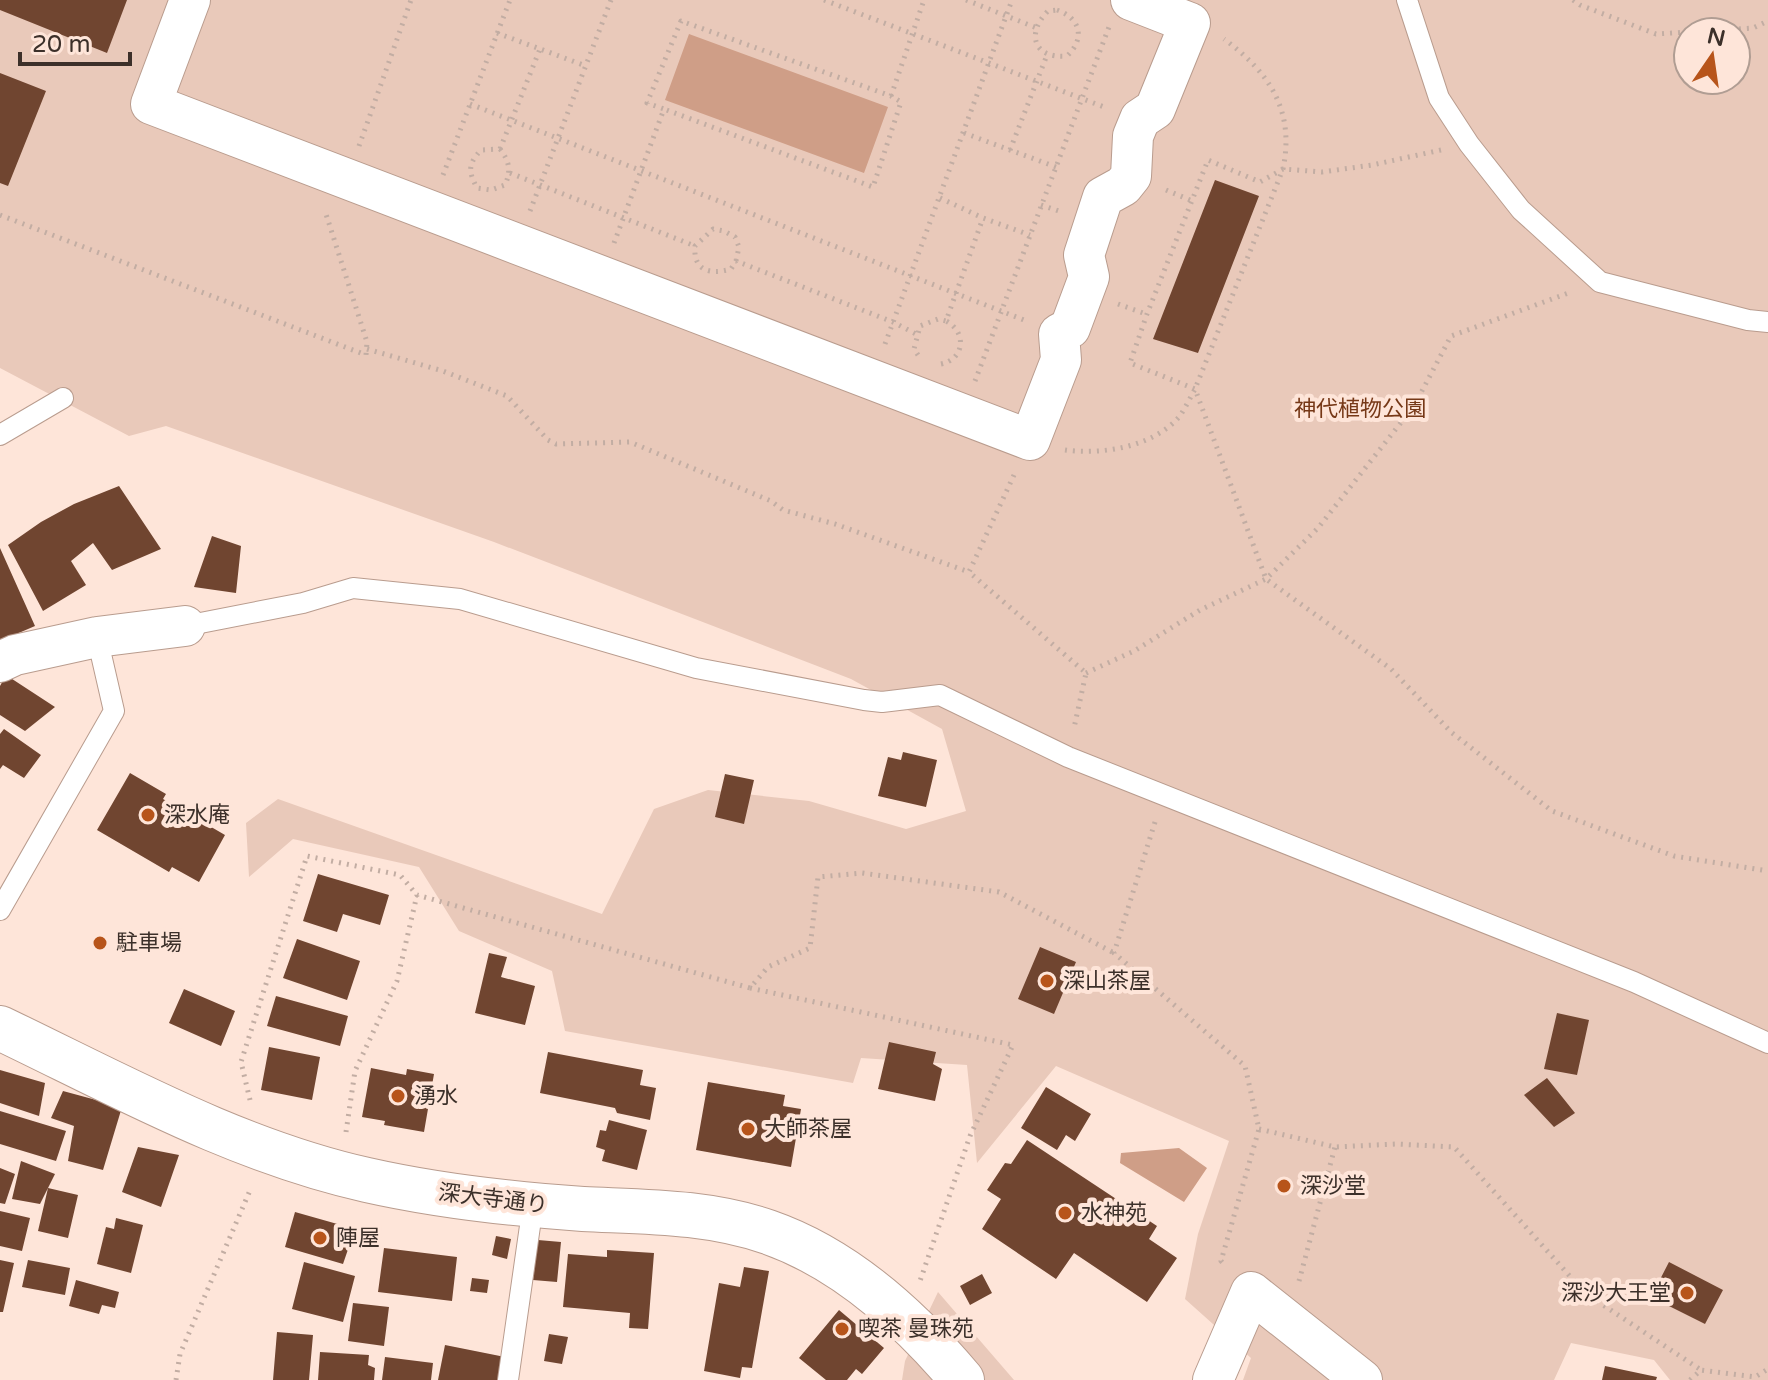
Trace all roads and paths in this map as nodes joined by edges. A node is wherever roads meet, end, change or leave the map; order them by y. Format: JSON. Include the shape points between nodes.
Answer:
{"nodes":[{"id":1,"x":190,"y":0,"type":"edge"},
{"id":2,"x":411,"y":0,"type":"edge"},
{"id":3,"x":508,"y":0,"type":"edge"},
{"id":4,"x":610,"y":0,"type":"edge"},
{"id":5,"x":824,"y":0,"type":"edge"},
{"id":6,"x":924,"y":0,"type":"edge"},
{"id":7,"x":966,"y":0,"type":"edge"},
{"id":8,"x":1012,"y":0,"type":"edge"},
{"id":9,"x":1407,"y":0,"type":"edge"},
{"id":10,"x":1573,"y":0,"type":"edge"},
{"id":11,"x":1122,"y":7,"type":"edge"},
{"id":12,"x":1007,"y":16,"type":"junction"},
{"id":13,"x":1190,"y":23,"type":"junction"},
{"id":14,"x":1037,"y":28,"type":"junction"},
{"id":15,"x":497,"y":33,"type":"junction"},
{"id":16,"x":911,"y":33,"type":"junction"},
{"id":17,"x":1672,"y":33,"type":"edge"},
{"id":18,"x":540,"y":49,"type":"junction"},
{"id":19,"x":1047,"y":55,"type":"junction"},
{"id":20,"x":990,"y":63,"type":"junction"},
{"id":21,"x":586,"y":66,"type":"junction"},
{"id":22,"x":1037,"y":82,"type":"junction"},
{"id":23,"x":891,"y":96,"type":"junction"},
{"id":24,"x":1081,"y":99,"type":"junction"},
{"id":25,"x":470,"y":104,"type":"junction"},
{"id":26,"x":664,"y":109,"type":"junction"},
{"id":27,"x":1140,"y":119,"type":"junction"},
{"id":28,"x":512,"y":121,"type":"junction"},
{"id":29,"x":964,"y":133,"type":"junction"},
{"id":30,"x":558,"y":139,"type":"junction"},
{"id":31,"x":1469,"y":144,"type":"junction"},
{"id":32,"x":500,"y":149,"type":"junction"},
{"id":33,"x":1010,"y":150,"type":"junction"},
{"id":34,"x":311,"y":166,"type":"junction"},
{"id":35,"x":1056,"y":167,"type":"junction"},
{"id":36,"x":1283,"y":169,"type":"junction"},
{"id":37,"x":639,"y":171,"type":"junction"},
{"id":38,"x":510,"y":173,"type":"junction"},
{"id":39,"x":347,"y":180,"type":"junction"},
{"id":40,"x":540,"y":185,"type":"junction"},
{"id":41,"x":940,"y":198,"type":"junction"},
{"id":42,"x":428,"y":212,"type":"junction"},
{"id":43,"x":0,"y":215,"type":"edge"},
{"id":44,"x":983,"y":218,"type":"junction"},
{"id":45,"x":624,"y":219,"type":"junction"},
{"id":46,"x":1030,"y":235,"type":"junction"},
{"id":47,"x":516,"y":246,"type":"junction"},
{"id":48,"x":695,"y":246,"type":"junction"},
{"id":49,"x":736,"y":261,"type":"junction"},
{"id":50,"x":910,"y":276,"type":"junction"},
{"id":51,"x":599,"y":277,"type":"junction"},
{"id":52,"x":1600,"y":282,"type":"junction"},
{"id":53,"x":954,"y":293,"type":"junction"},
{"id":54,"x":1001,"y":312,"type":"junction"},
{"id":55,"x":946,"y":321,"type":"junction"},
{"id":56,"x":893,"y":322,"type":"junction"},
{"id":57,"x":1768,"y":322,"type":"edge"},
{"id":58,"x":916,"y":334,"type":"junction"},
{"id":59,"x":1059,"y":334,"type":"junction"},
{"id":60,"x":367,"y":349,"type":"junction"},
{"id":61,"x":922,"y":360,"type":"dead end"},
{"id":62,"x":933,"y":365,"type":"dead end"},
{"id":63,"x":872,"y":381,"type":"junction"},
{"id":64,"x":1195,"y":389,"type":"junction"},
{"id":65,"x":63,"y":398,"type":"dead end"},
{"id":66,"x":962,"y":416,"type":"junction"},
{"id":67,"x":0,"y":435,"type":"edge"},
{"id":68,"x":1030,"y":440,"type":"junction"},
{"id":69,"x":969,"y":572,"type":"junction"},
{"id":70,"x":1266,"y":579,"type":"junction"},
{"id":71,"x":185,"y":626,"type":"joint"},
{"id":72,"x":97,"y":637,"type":"junction"},
{"id":73,"x":0,"y":662,"type":"edge"},
{"id":74,"x":1086,"y":673,"type":"junction"},
{"id":75,"x":1068,"y":757,"type":"junction"},
{"id":76,"x":1164,"y":794,"type":"junction"},
{"id":77,"x":1768,"y":871,"type":"edge"},
{"id":78,"x":417,"y":895,"type":"junction"},
{"id":79,"x":0,"y":910,"type":"edge"},
{"id":80,"x":1114,"y":953,"type":"junction"},
{"id":81,"x":750,"y":988,"type":"junction"},
{"id":82,"x":0,"y":1028,"type":"edge"},
{"id":83,"x":1768,"y":1043,"type":"edge"},
{"id":84,"x":1259,"y":1129,"type":"junction"},
{"id":85,"x":1335,"y":1147,"type":"junction"},
{"id":86,"x":267,"y":1151,"type":"junction"},
{"id":87,"x":340,"y":1173,"type":"junction"},
{"id":88,"x":533,"y":1205,"type":"junction"},
{"id":89,"x":1251,"y":1292,"type":"junction"},
{"id":90,"x":904,"y":1317,"type":"junction"},
{"id":91,"x":1288,"y":1320,"type":"junction"},
{"id":92,"x":1768,"y":1369,"type":"edge"},
{"id":93,"x":1701,"y":1370,"type":"junction"},
{"id":94,"x":176,"y":1380,"type":"edge"},
{"id":95,"x":508,"y":1380,"type":"edge"},
{"id":96,"x":962,"y":1380,"type":"edge"},
{"id":97,"x":1213,"y":1380,"type":"edge"},
{"id":98,"x":1362,"y":1380,"type":"edge"},
{"id":99,"x":1690,"y":1380,"type":"edge"}],
"edges":[{"from":1,"to":34,"type":"street","via":[[151,104]]},
{"from":2,"to":39,"type":"path"},
{"from":3,"to":15,"type":"path"},
{"from":4,"to":21,"type":"path"},
{"from":5,"to":16,"type":"path"},
{"from":6,"to":16,"type":"path"},
{"from":7,"to":12,"type":"path"},
{"from":8,"to":12,"type":"path"},
{"from":9,"to":31,"type":"lane","via":[[1439,98]]},
{"from":10,"to":17,"type":"path","via":[[1656,34]]},
{"from":11,"to":13,"type":"street"},
{"from":11,"to":24,"type":"path"},
{"from":12,"to":14,"type":"path"},
{"from":12,"to":20,"type":"path"},
{"from":13,"to":27,"type":"street","via":[[1155,109]]},
{"from":13,"to":36,"type":"path","via":[[1225,40],[1258,67],[1278,97],[1287,146]]},
{"from":14,"to":19,"type":"path","via":[[1034,38]]},
{"from":14,"to":19,"type":"path","via":[[1048,11],[1076,21],[1073,50],[1067,56]]},
{"from":15,"to":18,"type":"path"},
{"from":15,"to":25,"type":"path"},
{"from":16,"to":20,"type":"path"},
{"from":16,"to":23,"type":"path"},
{"from":18,"to":21,"type":"path"},
{"from":18,"to":28,"type":"path"},
{"from":19,"to":22,"type":"path"},
{"from":20,"to":22,"type":"path"},
{"from":20,"to":29,"type":"path"},
{"from":21,"to":30,"type":"path"},
{"from":22,"to":24,"type":"path"},
{"from":22,"to":33,"type":"path"},
{"from":23,"to":26,"type":"path","via":[[901,102],[873,187]]},
{"from":23,"to":26,"type":"path","via":[[681,21],[647,103]]},
{"from":24,"to":27,"type":"path"},
{"from":24,"to":35,"type":"path"},
{"from":25,"to":28,"type":"path"},
{"from":25,"to":42,"type":"path"},
{"from":26,"to":37,"type":"path"},
{"from":27,"to":59,"type":"street","via":[[1133,136],[1131,176],[1103,197],[1084,255],[1089,277],[1070,328]]},
{"from":28,"to":30,"type":"path"},
{"from":28,"to":32,"type":"path"},
{"from":29,"to":33,"type":"path"},
{"from":29,"to":41,"type":"path"},
{"from":30,"to":37,"type":"path"},
{"from":30,"to":40,"type":"path"},
{"from":31,"to":36,"type":"path","via":[[1322,172]]},
{"from":31,"to":52,"type":"lane","via":[[1521,210]]},
{"from":32,"to":38,"type":"path"},
{"from":32,"to":38,"type":"path","via":[[481,150],[471,161],[470,173],[477,188],[491,190],[505,185]]},
{"from":33,"to":35,"type":"path"},
{"from":34,"to":39,"type":"street"},
{"from":34,"to":60,"type":"path"},
{"from":35,"to":46,"type":"path"},
{"from":36,"to":64,"type":"path"},
{"from":36,"to":64,"type":"path","via":[[1260,182],[1208,160],[1190,200],[1130,363]]},
{"from":37,"to":45,"type":"path"},
{"from":37,"to":50,"type":"path"},
{"from":38,"to":40,"type":"path"},
{"from":39,"to":42,"type":"street"},
{"from":40,"to":45,"type":"path"},
{"from":40,"to":47,"type":"path"},
{"from":41,"to":44,"type":"path"},
{"from":41,"to":50,"type":"path"},
{"from":42,"to":47,"type":"street"},
{"from":43,"to":60,"type":"path","via":[[366,355]]},
{"from":44,"to":46,"type":"path"},
{"from":44,"to":53,"type":"path"},
{"from":45,"to":48,"type":"path"},
{"from":45,"to":51,"type":"path"},
{"from":46,"to":54,"type":"path"},
{"from":47,"to":51,"type":"street"},
{"from":48,"to":49,"type":"path","via":[[699,268],[709,273],[731,269]]},
{"from":48,"to":49,"type":"path","via":[[713,229],[724,231],[735,237]]},
{"from":49,"to":56,"type":"path"},
{"from":50,"to":53,"type":"path"},
{"from":50,"to":56,"type":"path"},
{"from":51,"to":63,"type":"street"},
{"from":52,"to":57,"type":"lane"},
{"from":52,"to":70,"type":"path","via":[[1451,336],[1414,406],[1318,528]]},
{"from":53,"to":54,"type":"path"},
{"from":53,"to":55,"type":"path"},
{"from":54,"to":59,"type":"path"},
{"from":54,"to":66,"type":"path"},
{"from":55,"to":58,"type":"path","via":[[928,321]]},
{"from":55,"to":62,"type":"path","via":[[958,331],[960,351],[953,360]]},
{"from":56,"to":58,"type":"path"},
{"from":56,"to":63,"type":"path"},
{"from":58,"to":61,"type":"path","via":[[914,349]]},
{"from":59,"to":68,"type":"street","via":[[1061,360]]},
{"from":60,"to":69,"type":"path","via":[[507,396],[556,444],[630,442],[783,510]]},
{"from":63,"to":66,"type":"street"},
{"from":64,"to":68,"type":"path","via":[[1178,418],[1148,439],[1117,449],[1079,452]]},
{"from":64,"to":70,"type":"path"},
{"from":65,"to":67,"type":"lane"},
{"from":66,"to":68,"type":"street"},
{"from":68,"to":69,"type":"path"},
{"from":69,"to":74,"type":"path"},
{"from":70,"to":74,"type":"path"},
{"from":70,"to":77,"type":"path","via":[[1391,669],[1451,732],[1552,811],[1674,856]]},
{"from":71,"to":72,"type":"street"},
{"from":71,"to":75,"type":"lane","via":[[353,588],[460,599],[696,668],[882,702],[940,695]]},
{"from":72,"to":73,"type":"street"},
{"from":72,"to":79,"type":"lane","via":[[114,711]]},
{"from":74,"to":75,"type":"path"},
{"from":75,"to":76,"type":"lane"},
{"from":76,"to":80,"type":"path"},
{"from":76,"to":83,"type":"lane","via":[[1634,982]]},
{"from":78,"to":81,"type":"path"},
{"from":78,"to":86,"type":"path","via":[[400,875],[307,856],[241,1062]]},
{"from":78,"to":87,"type":"path","via":[[397,981],[355,1071]]},
{"from":80,"to":81,"type":"path","via":[[999,892],[862,873],[818,877],[810,948],[768,967]]},
{"from":80,"to":84,"type":"path","via":[[1245,1066]]},
{"from":81,"to":90,"type":"path","via":[[1013,1045],[970,1136]]},
{"from":82,"to":86,"type":"street","name":"深大寺通り"},
{"from":84,"to":85,"type":"path"},
{"from":84,"to":89,"type":"path","via":[[1221,1261]]},
{"from":85,"to":91,"type":"path"},
{"from":85,"to":93,"type":"path","via":[[1454,1147],[1585,1293]]},
{"from":86,"to":87,"type":"street","name":"深大寺通り"},
{"from":86,"to":94,"type":"path","via":[[180,1354]]},
{"from":87,"to":88,"type":"street","name":"深大寺通り","via":[[443,1195]]},
{"from":88,"to":90,"type":"street","name":"深大寺通り","via":[[678,1212],[769,1232],[837,1267]]},
{"from":88,"to":95,"type":"lane"},
{"from":89,"to":91,"type":"street"},
{"from":89,"to":97,"type":"street"},
{"from":90,"to":96,"type":"street","name":"深大寺通り"},
{"from":91,"to":98,"type":"street"},
{"from":92,"to":93,"type":"path","via":[[1755,1377]]},
{"from":93,"to":99,"type":"path"}]}
